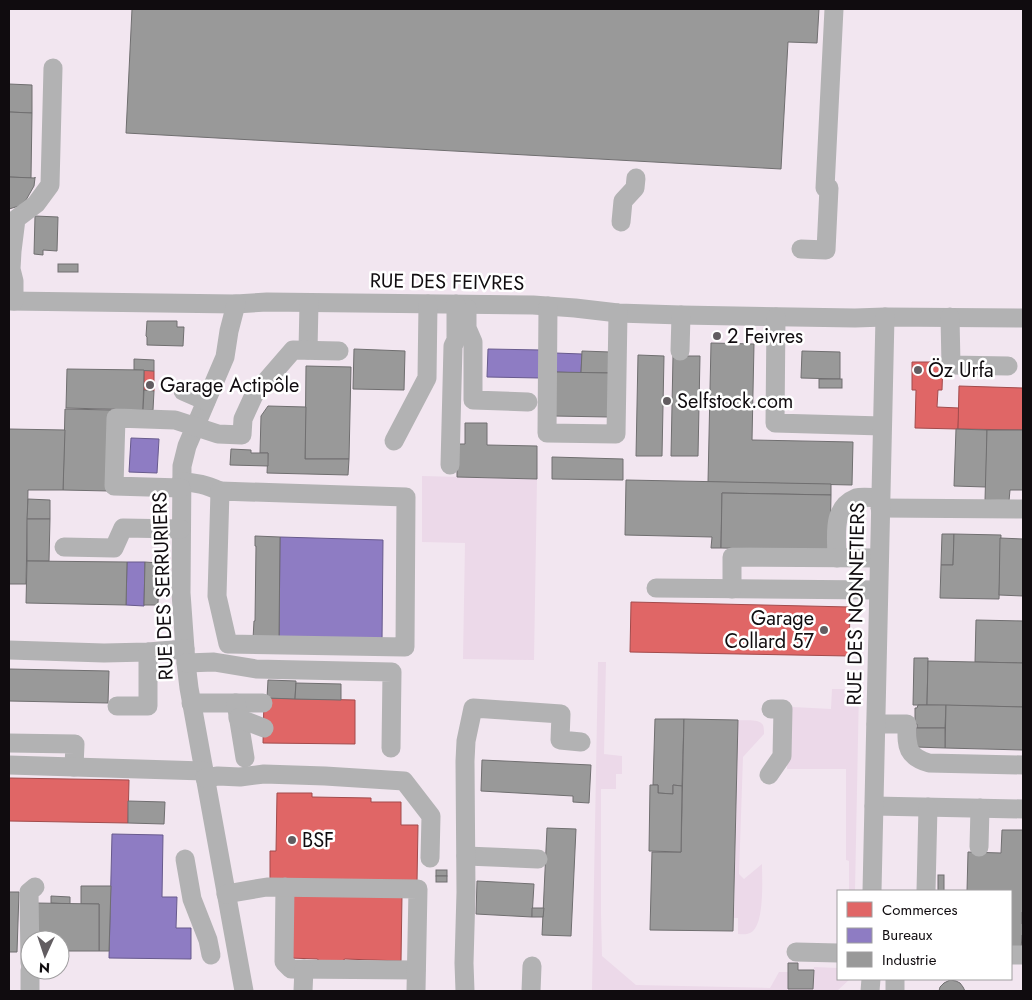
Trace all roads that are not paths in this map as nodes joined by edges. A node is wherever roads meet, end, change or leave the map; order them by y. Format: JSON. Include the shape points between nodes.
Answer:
{"nodes":[{"id":1,"x":834,"y":9,"type":"edge"},
{"id":2,"x":53,"y":68,"type":"dead end"},
{"id":3,"x":636,"y":178,"type":"dead end"},
{"id":4,"x":622,"y":222,"type":"dead end"},
{"id":5,"x":801,"y":249,"type":"dead end"},
{"id":6,"x":12,"y":301,"type":"edge"},
{"id":7,"x":309,"y":303,"type":"junction"},
{"id":8,"x":236,"y":304,"type":"junction"},
{"id":9,"x":428,"y":304,"type":"junction"},
{"id":10,"x":462,"y":304,"type":"junction"},
{"id":11,"x":548,"y":306,"type":"junction"},
{"id":12,"x":618,"y":313,"type":"junction"},
{"id":13,"x":681,"y":315,"type":"junction"},
{"id":14,"x":776,"y":317,"type":"junction"},
{"id":15,"x":885,"y":317,"type":"junction"},
{"id":16,"x":950,"y":317,"type":"junction"},
{"id":17,"x":1023,"y":318,"type":"edge"},
{"id":18,"x":308,"y":350,"type":"junction"},
{"id":19,"x":339,"y":351,"type":"dead end"},
{"id":20,"x":680,"y":351,"type":"dead end"},
{"id":21,"x":1008,"y":366,"type":"dead end"},
{"id":22,"x":183,"y":391,"type":"dead end"},
{"id":23,"x":206,"y":401,"type":"junction"},
{"id":24,"x":528,"y":402,"type":"dead end"},
{"id":25,"x":195,"y":426,"type":"junction"},
{"id":26,"x":882,"y":426,"type":"junction"},
{"id":27,"x":394,"y":441,"type":"dead end"},
{"id":28,"x":450,"y":465,"type":"dead end"},
{"id":29,"x":181,"y":485,"type":"junction"},
{"id":30,"x":220,"y":491,"type":"junction"},
{"id":31,"x":880,"y":503,"type":"junction"},
{"id":32,"x":1023,"y":510,"type":"edge"},
{"id":33,"x":181,"y":529,"type":"junction"},
{"id":34,"x":64,"y":547,"type":"dead end"},
{"id":35,"x":837,"y":558,"type":"junction"},
{"id":36,"x":879,"y":558,"type":"junction"},
{"id":37,"x":656,"y":588,"type":"dead end"},
{"id":38,"x":732,"y":589,"type":"junction"},
{"id":39,"x":878,"y":590,"type":"junction"},
{"id":40,"x":9,"y":650,"type":"edge"},
{"id":41,"x":148,"y":652,"type":"junction"},
{"id":42,"x":185,"y":656,"type":"junction"},
{"id":43,"x":263,"y":703,"type":"dead end"},
{"id":44,"x":191,"y":704,"type":"junction"},
{"id":45,"x":117,"y":706,"type":"dead end"},
{"id":46,"x":771,"y":709,"type":"dead end"},
{"id":47,"x":237,"y":710,"type":"junction"},
{"id":48,"x":876,"y":724,"type":"junction"},
{"id":49,"x":264,"y":728,"type":"dead end"},
{"id":50,"x":581,"y":742,"type":"dead end"},
{"id":51,"x":9,"y":743,"type":"edge"},
{"id":52,"x":392,"y":748,"type":"dead end"},
{"id":53,"x":245,"y":758,"type":"dead end"},
{"id":54,"x":1023,"y":765,"type":"edge"},
{"id":55,"x":9,"y":766,"type":"edge"},
{"id":56,"x":74,"y":767,"type":"junction"},
{"id":57,"x":204,"y":774,"type":"junction"},
{"id":58,"x":769,"y":775,"type":"dead end"},
{"id":59,"x":874,"y":806,"type":"junction"},
{"id":60,"x":928,"y":807,"type":"junction"},
{"id":61,"x":980,"y":808,"type":"junction"},
{"id":62,"x":1023,"y":809,"type":"edge"},
{"id":63,"x":979,"y":847,"type":"dead end"},
{"id":64,"x":466,"y":856,"type":"junction"},
{"id":65,"x":430,"y":858,"type":"dead end"},
{"id":66,"x":185,"y":859,"type":"dead end"},
{"id":67,"x":538,"y":859,"type":"dead end"},
{"id":68,"x":285,"y":887,"type":"junction"},
{"id":69,"x":35,"y":888,"type":"dead end"},
{"id":70,"x":872,"y":890,"type":"edge"},
{"id":71,"x":926,"y":890,"type":"edge"},
{"id":72,"x":226,"y":894,"type":"junction"},
{"id":73,"x":30,"y":930,"type":"edge"},
{"id":74,"x":234,"y":935,"type":"junction"},
{"id":75,"x":796,"y":952,"type":"dead end"},
{"id":76,"x":837,"y":953,"type":"edge"},
{"id":77,"x":532,"y":966,"type":"dead end"},
{"id":78,"x":304,"y":969,"type":"junction"},
{"id":79,"x":416,"y":970,"type":"junction"},
{"id":80,"x":244,"y":991,"type":"edge"},
{"id":81,"x":304,"y":991,"type":"edge"},
{"id":82,"x":416,"y":991,"type":"edge"},
{"id":83,"x":465,"y":991,"type":"edge"},
{"id":84,"x":531,"y":991,"type":"edge"}],
"edges":[{"from":1,"to":5,"type":"street","via":[[826,250]]},
{"from":2,"to":6,"type":"street","via":[[50,186],[36,204],[16,219]]},
{"from":3,"to":4,"type":"street","via":[[635,188],[623,201]]},
{"from":6,"to":8,"type":"street","name":"RUE DES FEIVRES"},
{"from":7,"to":8,"type":"street","name":"RUE DES FEIVRES"},
{"from":7,"to":9,"type":"street","name":"RUE DES FEIVRES"},
{"from":7,"to":18,"type":"street"},
{"from":8,"to":23,"type":"street","name":"RUE DES SERRURIERS","via":[[224,357]]},
{"from":9,"to":10,"type":"street","name":"RUE DES FEIVRES"},
{"from":9,"to":27,"type":"street","via":[[427,378]]},
{"from":10,"to":11,"type":"street","name":"RUE DES FEIVRES"},
{"from":10,"to":24,"type":"street","via":[[473,342],[473,400]]},
{"from":10,"to":28,"type":"street","via":[[453,346]]},
{"from":11,"to":12,"type":"street","name":"RUE DES FEIVRES"},
{"from":11,"to":12,"type":"street","via":[[547,433],[616,434]]},
{"from":12,"to":13,"type":"street","name":"RUE DES FEIVRES"},
{"from":13,"to":14,"type":"street","name":"RUE DES FEIVRES"},
{"from":13,"to":20,"type":"street"},
{"from":14,"to":15,"type":"street","name":"RUE DES FEIVRES"},
{"from":14,"to":26,"type":"street","via":[[775,423]]},
{"from":15,"to":16,"type":"street","name":"RUE DES FEIVRES"},
{"from":15,"to":26,"type":"street","name":"RUE DES NONNETIERS"},
{"from":16,"to":17,"type":"street","name":"RUE DES FEIVRES"},
{"from":16,"to":21,"type":"street","via":[[950,364]]},
{"from":18,"to":19,"type":"street"},
{"from":18,"to":25,"type":"street","via":[[293,350],[254,395],[243,419],[242,435],[218,434]]},
{"from":22,"to":23,"type":"street"},
{"from":23,"to":25,"type":"street","name":"RUE DES SERRURIERS"},
{"from":25,"to":29,"type":"street","name":"RUE DES SERRURIERS","via":[[182,466]]},
{"from":25,"to":29,"type":"street","via":[[175,420],[116,418],[114,486]]},
{"from":26,"to":31,"type":"street","name":"RUE DES NONNETIERS"},
{"from":29,"to":30,"type":"street","via":[[194,482]]},
{"from":29,"to":33,"type":"street","name":"RUE DES SERRURIERS"},
{"from":30,"to":30,"type":"street","via":[[217,596],[228,644],[405,647],[406,496]]},
{"from":31,"to":32,"type":"street"},
{"from":31,"to":35,"type":"street","via":[[857,498],[845,506],[837,519]]},
{"from":31,"to":36,"type":"street","name":"RUE DES NONNETIERS"},
{"from":33,"to":34,"type":"street","via":[[123,528],[114,548]]},
{"from":33,"to":42,"type":"street","name":"RUE DES SERRURIERS"},
{"from":35,"to":36,"type":"street"},
{"from":35,"to":38,"type":"street","via":[[732,557]]},
{"from":36,"to":39,"type":"street","name":"RUE DES NONNETIERS"},
{"from":37,"to":38,"type":"street"},
{"from":38,"to":39,"type":"street"},
{"from":39,"to":48,"type":"street","name":"RUE DES NONNETIERS"},
{"from":40,"to":41,"type":"street"},
{"from":41,"to":42,"type":"street"},
{"from":41,"to":45,"type":"street","via":[[148,706]]},
{"from":42,"to":44,"type":"street","name":"RUE DES SERRURIERS"},
{"from":42,"to":52,"type":"street","via":[[256,669],[392,672]]},
{"from":43,"to":47,"type":"street"},
{"from":44,"to":47,"type":"street"},
{"from":44,"to":57,"type":"street","name":"RUE DES SERRURIERS"},
{"from":46,"to":58,"type":"street","via":[[782,709],[782,756]]},
{"from":47,"to":49,"type":"street"},
{"from":47,"to":53,"type":"street"},
{"from":48,"to":54,"type":"street","via":[[907,724],[907,746],[920,760],[929,763]]},
{"from":48,"to":59,"type":"street","name":"RUE DES NONNETIERS"},
{"from":50,"to":64,"type":"street","via":[[560,740],[561,714],[473,708],[465,761]]},
{"from":51,"to":56,"type":"street","via":[[75,744]]},
{"from":55,"to":56,"type":"street"},
{"from":56,"to":57,"type":"street"},
{"from":57,"to":65,"type":"street","via":[[404,781],[431,816]]},
{"from":57,"to":72,"type":"street","name":"RUE DES SERRURIERS"},
{"from":59,"to":60,"type":"street"},
{"from":59,"to":70,"type":"street","name":"RUE DES NONNETIERS"},
{"from":60,"to":61,"type":"street"},
{"from":60,"to":71,"type":"street"},
{"from":61,"to":62,"type":"street"},
{"from":61,"to":63,"type":"street"},
{"from":64,"to":67,"type":"street"},
{"from":64,"to":83,"type":"street"},
{"from":66,"to":74,"type":"street","via":[[192,899],[210,947]]},
{"from":68,"to":72,"type":"street","via":[[267,886]]},
{"from":68,"to":78,"type":"street","via":[[284,962],[292,969]]},
{"from":68,"to":79,"type":"street","via":[[418,889]]},
{"from":69,"to":73,"type":"street","via":[[30,892]]},
{"from":72,"to":74,"type":"street","name":"RUE DES SERRURIERS"},
{"from":74,"to":80,"type":"street","name":"RUE DES SERRURIERS"},
{"from":75,"to":76,"type":"street"},
{"from":77,"to":84,"type":"street"},
{"from":78,"to":79,"type":"street"},
{"from":78,"to":81,"type":"street"},
{"from":79,"to":82,"type":"street"}]}
